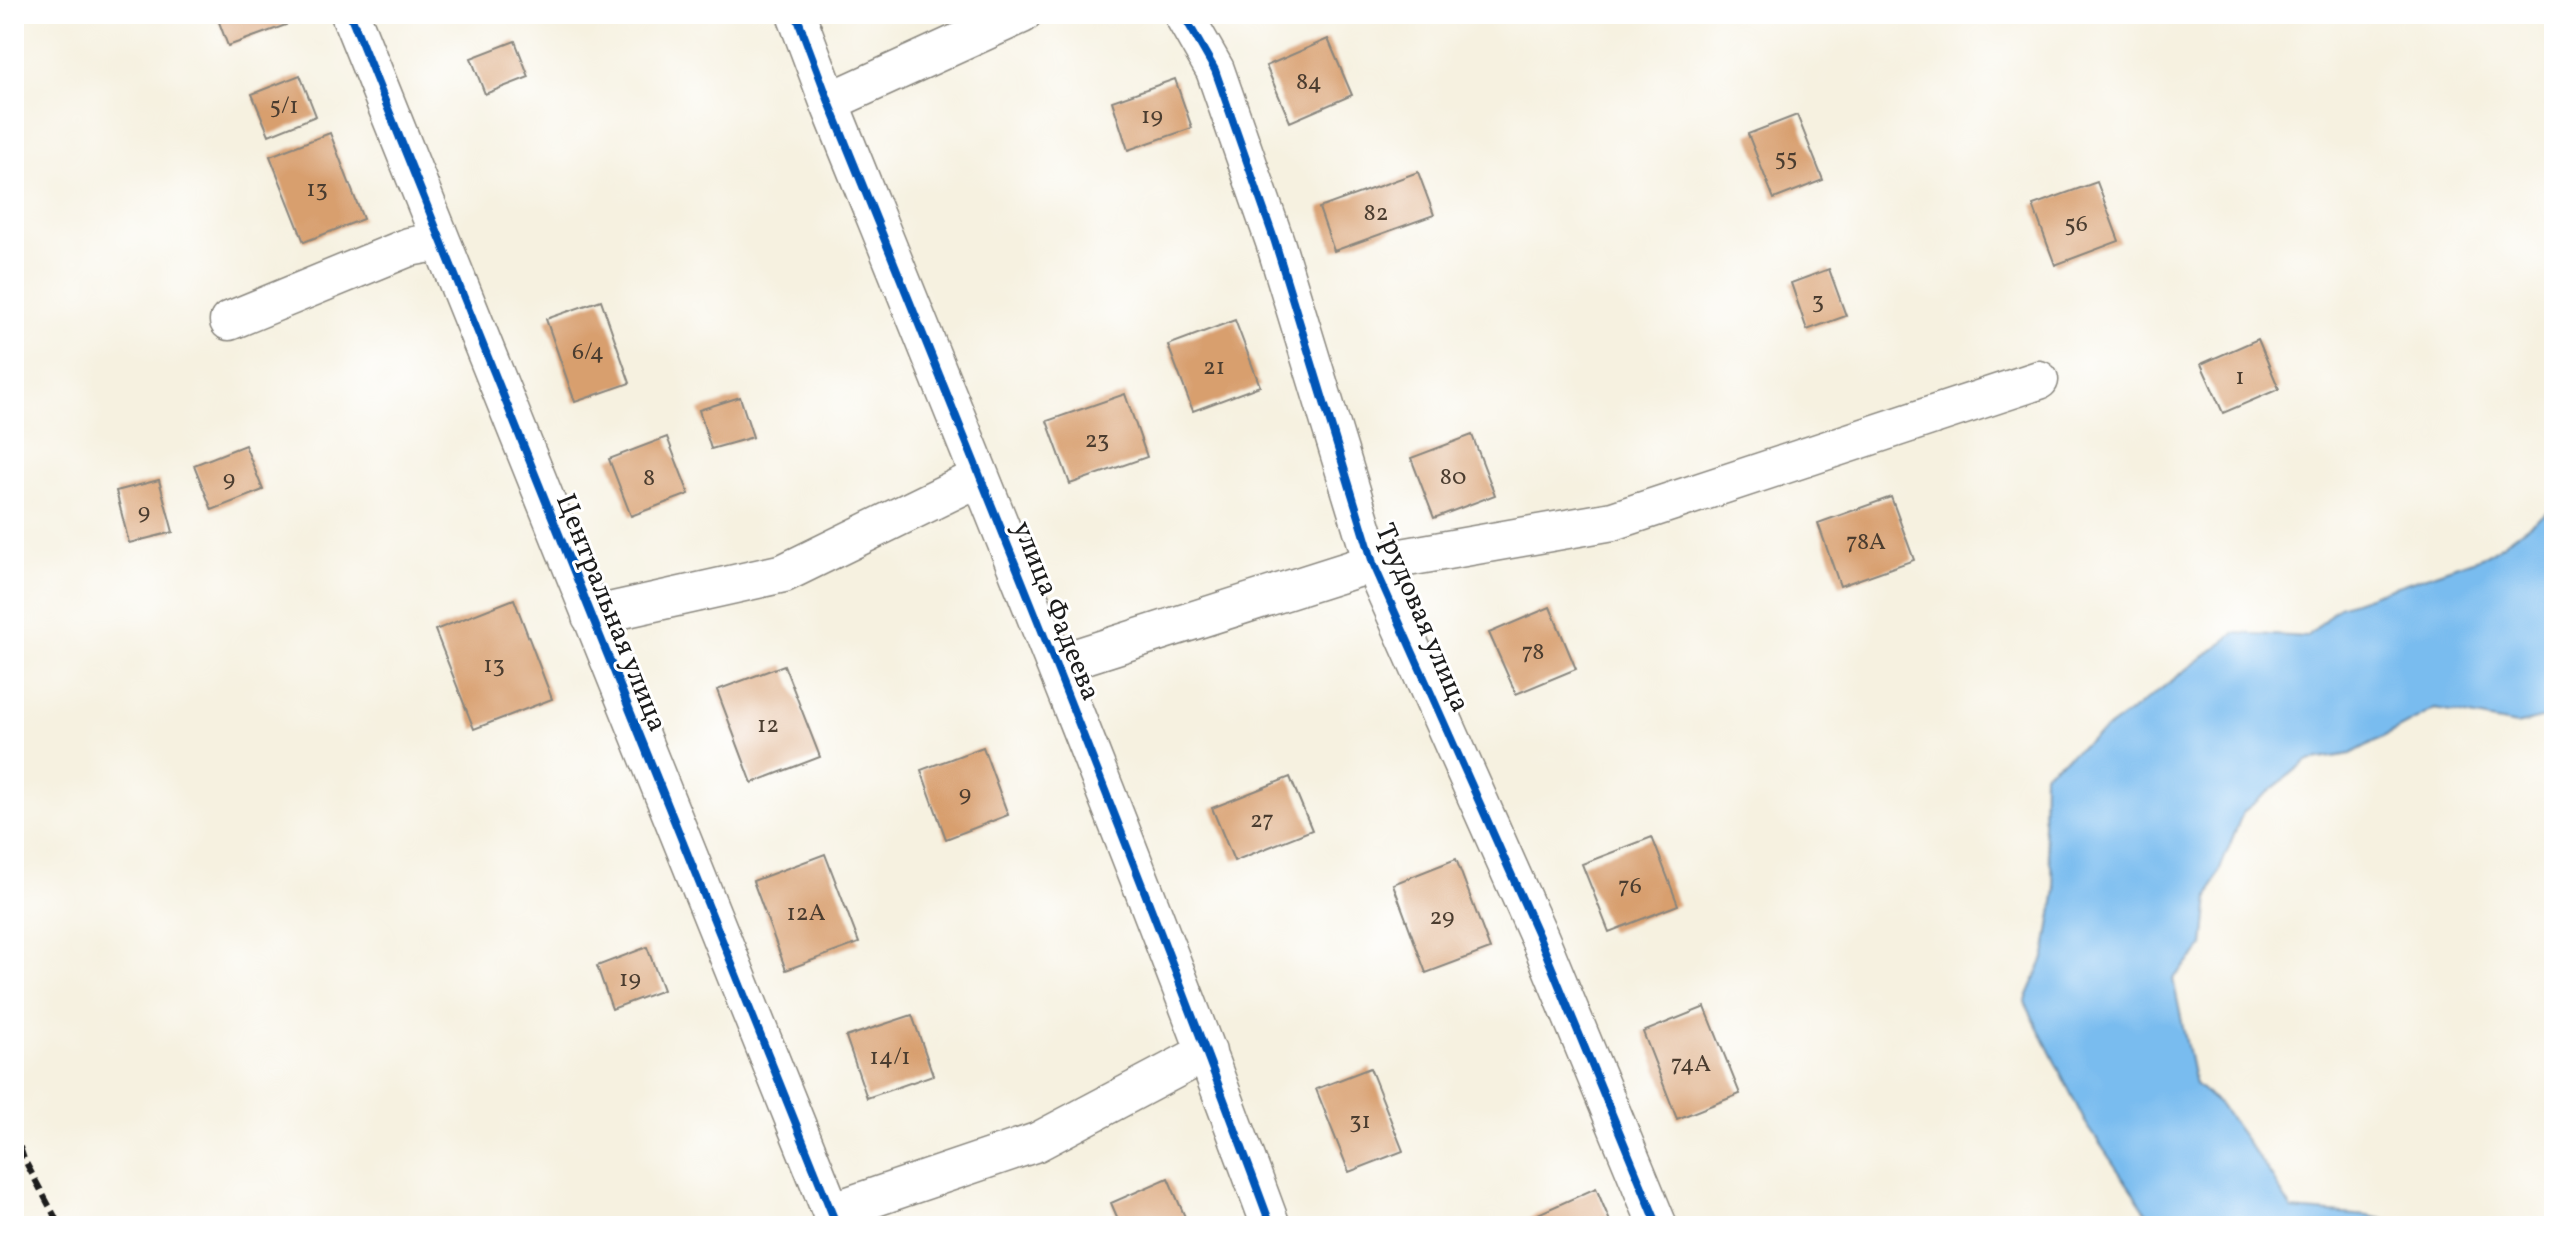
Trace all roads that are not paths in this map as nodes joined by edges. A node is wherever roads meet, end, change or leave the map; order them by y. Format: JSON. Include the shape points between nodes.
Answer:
{"nodes":[{"id":1,"x":350,"y":14,"type":"edge"},
{"id":2,"x":796,"y":14,"type":"edge"},
{"id":3,"x":1022,"y":14,"type":"edge"},
{"id":4,"x":1183,"y":14,"type":"edge"},
{"id":5,"x":829,"y":102,"type":"junction"},
{"id":6,"x":441,"y":241,"type":"junction"},
{"id":7,"x":229,"y":321,"type":"dead end"},
{"id":8,"x":2039,"y":380,"type":"dead end"},
{"id":9,"x":980,"y":477,"type":"junction"},
{"id":10,"x":1373,"y":563,"type":"junction"},
{"id":11,"x":591,"y":616,"type":"junction"},
{"id":12,"x":1057,"y":664,"type":"junction"},
{"id":13,"x":1207,"y":1052,"type":"junction"},
{"id":14,"x":834,"y":1219,"type":"edge"},
{"id":15,"x":1271,"y":1226,"type":"edge"},
{"id":16,"x":1658,"y":1226,"type":"edge"}],
"edges":[{"from":1,"to":6,"type":"street","name":"Центральная улица"},
{"from":2,"to":5,"type":"street","name":"улица Фадеева"},
{"from":3,"to":5,"type":"street"},
{"from":4,"to":10,"type":"street","name":"Трудовая улица","via":[[1215,70],[1275,242]]},
{"from":5,"to":9,"type":"street","name":"улица Фадеева"},
{"from":6,"to":7,"type":"street","via":[[409,247]]},
{"from":6,"to":11,"type":"street","name":"Центральная улица"},
{"from":8,"to":10,"type":"street","name":"Трудовая улица","via":[[1613,521]]},
{"from":9,"to":11,"type":"street","via":[[784,573]]},
{"from":9,"to":12,"type":"street","name":"улица Фадеева"},
{"from":10,"to":12,"type":"street","name":"Трудовая улица"},
{"from":10,"to":16,"type":"street","name":"Трудовая улица","via":[[1540,939]]},
{"from":11,"to":14,"type":"street","name":"Центральная улица"},
{"from":12,"to":13,"type":"street","name":"улица Фадеева"},
{"from":13,"to":14,"type":"street","via":[[1037,1142]]},
{"from":13,"to":15,"type":"street","name":"улица Фадеева"}]}
